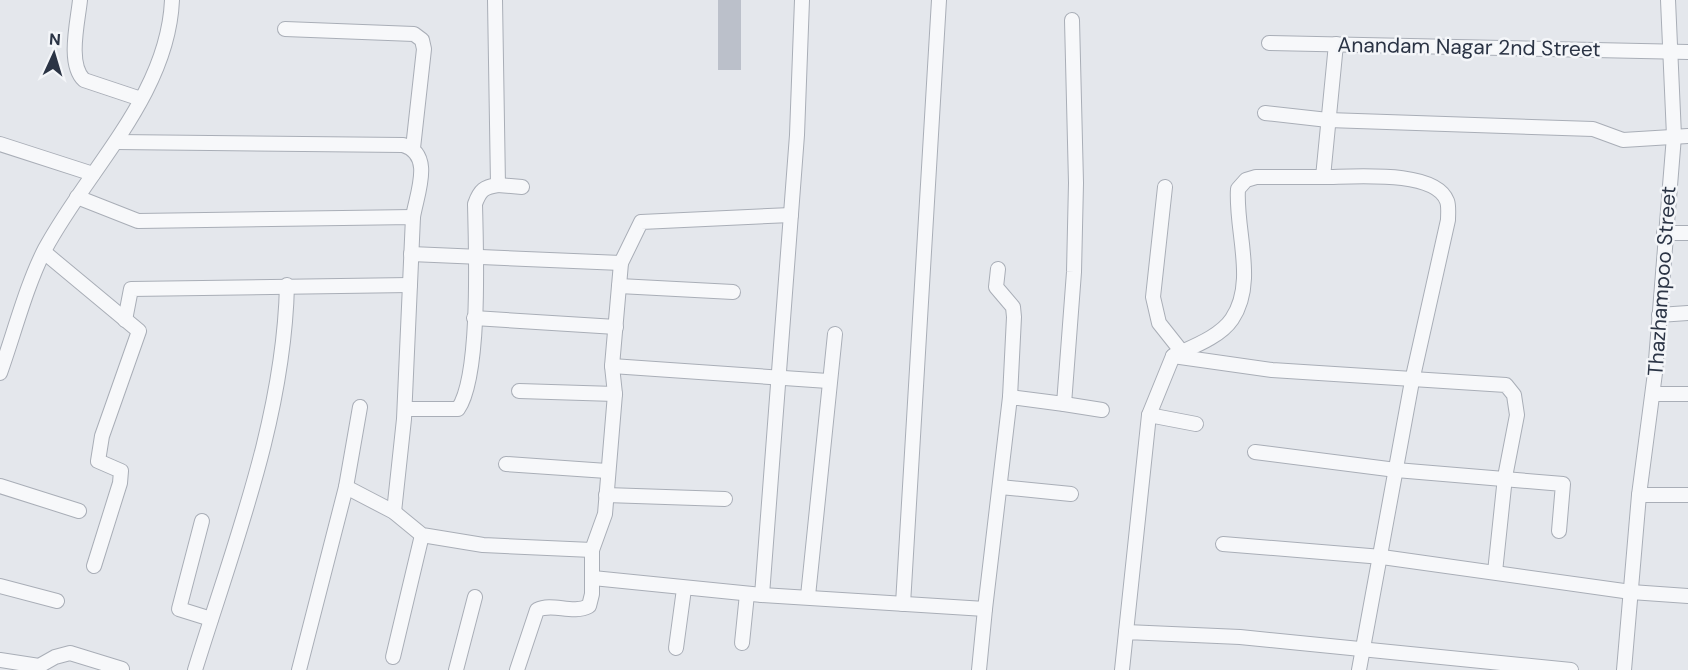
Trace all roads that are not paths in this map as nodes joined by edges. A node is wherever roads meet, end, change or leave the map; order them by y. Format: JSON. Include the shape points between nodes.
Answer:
{"nodes":[{"id":1,"x":80,"y":0,"type":"edge"},
{"id":2,"x":172,"y":0,"type":"edge"},
{"id":3,"x":495,"y":0,"type":"edge"},
{"id":4,"x":802,"y":0,"type":"edge"},
{"id":5,"x":939,"y":0,"type":"edge"},
{"id":6,"x":1668,"y":0,"type":"edge"},
{"id":7,"x":1072,"y":20,"type":"dead end"},
{"id":8,"x":285,"y":29,"type":"dead end"},
{"id":9,"x":1269,"y":43,"type":"dead end"},
{"id":10,"x":1336,"y":44,"type":"junction"},
{"id":11,"x":1669,"y":51,"type":"junction"},
{"id":12,"x":1688,"y":52,"type":"edge"},
{"id":13,"x":141,"y":99,"type":"junction"},
{"id":14,"x":1265,"y":113,"type":"dead end"},
{"id":15,"x":1328,"y":120,"type":"junction"},
{"id":16,"x":1681,"y":136,"type":"edge"},
{"id":17,"x":117,"y":142,"type":"junction"},
{"id":18,"x":0,"y":144,"type":"edge"},
{"id":19,"x":413,"y":148,"type":"junction"},
{"id":20,"x":93,"y":174,"type":"junction"},
{"id":21,"x":1323,"y":177,"type":"junction"},
{"id":22,"x":498,"y":185,"type":"junction"},
{"id":23,"x":522,"y":187,"type":"dead end"},
{"id":24,"x":1165,"y":187,"type":"dead end"},
{"id":25,"x":77,"y":197,"type":"junction"},
{"id":26,"x":791,"y":215,"type":"junction"},
{"id":27,"x":413,"y":217,"type":"junction"},
{"id":28,"x":1664,"y":232,"type":"junction"},
{"id":29,"x":1688,"y":233,"type":"edge"},
{"id":30,"x":44,"y":252,"type":"junction"},
{"id":31,"x":411,"y":254,"type":"junction"},
{"id":32,"x":476,"y":257,"type":"junction"},
{"id":33,"x":621,"y":263,"type":"junction"},
{"id":34,"x":998,"y":269,"type":"dead end"},
{"id":35,"x":287,"y":285,"type":"junction"},
{"id":36,"x":410,"y":285,"type":"junction"},
{"id":37,"x":619,"y":286,"type":"junction"},
{"id":38,"x":733,"y":292,"type":"dead end"},
{"id":39,"x":1688,"y":313,"type":"edge"},
{"id":40,"x":1659,"y":315,"type":"junction"},
{"id":41,"x":474,"y":318,"type":"junction"},
{"id":42,"x":125,"y":320,"type":"junction"},
{"id":43,"x":616,"y":327,"type":"junction"},
{"id":44,"x":835,"y":334,"type":"dead end"},
{"id":45,"x":1177,"y":354,"type":"junction"},
{"id":46,"x":612,"y":366,"type":"junction"},
{"id":47,"x":0,"y":373,"type":"edge"},
{"id":48,"x":780,"y":378,"type":"junction"},
{"id":49,"x":828,"y":381,"type":"junction"},
{"id":50,"x":1412,"y":381,"type":"junction"},
{"id":51,"x":519,"y":391,"type":"dead end"},
{"id":52,"x":615,"y":394,"type":"junction"},
{"id":53,"x":1653,"y":394,"type":"junction"},
{"id":54,"x":1688,"y":394,"type":"edge"},
{"id":55,"x":1010,"y":398,"type":"junction"},
{"id":56,"x":1064,"y":404,"type":"junction"},
{"id":57,"x":360,"y":406,"type":"dead end"},
{"id":58,"x":405,"y":409,"type":"junction"},
{"id":59,"x":1102,"y":410,"type":"dead end"},
{"id":60,"x":1149,"y":415,"type":"junction"},
{"id":61,"x":1196,"y":424,"type":"dead end"},
{"id":62,"x":1254,"y":452,"type":"dead end"},
{"id":63,"x":506,"y":464,"type":"dead end"},
{"id":64,"x":1396,"y":470,"type":"junction"},
{"id":65,"x":607,"y":471,"type":"junction"},
{"id":66,"x":1505,"y":477,"type":"junction"},
{"id":67,"x":0,"y":486,"type":"edge"},
{"id":68,"x":346,"y":487,"type":"junction"},
{"id":69,"x":1000,"y":487,"type":"junction"},
{"id":70,"x":1071,"y":494,"type":"dead end"},
{"id":71,"x":606,"y":495,"type":"junction"},
{"id":72,"x":1640,"y":495,"type":"junction"},
{"id":73,"x":1688,"y":495,"type":"edge"},
{"id":74,"x":725,"y":499,"type":"dead end"},
{"id":75,"x":79,"y":512,"type":"dead end"},
{"id":76,"x":394,"y":512,"type":"junction"},
{"id":77,"x":202,"y":521,"type":"dead end"},
{"id":78,"x":1559,"y":531,"type":"dead end"},
{"id":79,"x":422,"y":535,"type":"junction"},
{"id":80,"x":1223,"y":544,"type":"dead end"},
{"id":81,"x":592,"y":550,"type":"junction"},
{"id":82,"x":1382,"y":557,"type":"junction"},
{"id":83,"x":94,"y":566,"type":"dead end"},
{"id":84,"x":1495,"y":573,"type":"junction"},
{"id":85,"x":593,"y":578,"type":"junction"},
{"id":86,"x":0,"y":586,"type":"edge"},
{"id":87,"x":684,"y":589,"type":"junction"},
{"id":88,"x":1631,"y":592,"type":"junction"},
{"id":89,"x":747,"y":594,"type":"junction"},
{"id":90,"x":762,"y":595,"type":"junction"},
{"id":91,"x":808,"y":596,"type":"junction"},
{"id":92,"x":1688,"y":596,"type":"edge"},
{"id":93,"x":475,"y":597,"type":"dead end"},
{"id":94,"x":57,"y":601,"type":"dead end"},
{"id":95,"x":903,"y":604,"type":"junction"},
{"id":96,"x":985,"y":609,"type":"junction"},
{"id":97,"x":211,"y":619,"type":"junction"},
{"id":98,"x":1126,"y":632,"type":"junction"},
{"id":99,"x":741,"y":643,"type":"dead end"},
{"id":100,"x":676,"y":648,"type":"dead end"},
{"id":101,"x":1364,"y":649,"type":"junction"},
{"id":102,"x":393,"y":657,"type":"dead end"},
{"id":103,"x":2,"y":664,"type":"edge"},
{"id":104,"x":122,"y":669,"type":"edge"},
{"id":105,"x":195,"y":670,"type":"edge"},
{"id":106,"x":299,"y":670,"type":"edge"},
{"id":107,"x":456,"y":670,"type":"edge"},
{"id":108,"x":517,"y":670,"type":"edge"},
{"id":109,"x":979,"y":670,"type":"edge"},
{"id":110,"x":1122,"y":670,"type":"edge"},
{"id":111,"x":1359,"y":670,"type":"edge"},
{"id":112,"x":1570,"y":670,"type":"edge"},
{"id":113,"x":1624,"y":670,"type":"edge"}],
"edges":[{"from":1,"to":13,"type":"street","via":[[75,56],[79,75]]},
{"from":2,"to":13,"type":"street","via":[[172,17],[163,50]]},
{"from":3,"to":22,"type":"street"},
{"from":4,"to":26,"type":"street"},
{"from":5,"to":95,"type":"street"},
{"from":6,"to":11,"type":"street","name":"Thazhampoo Street"},
{"from":7,"to":56,"type":"street","via":[[1076,205]]},
{"from":8,"to":19,"type":"street","via":[[414,34],[422,40]]},
{"from":9,"to":10,"type":"street","name":"Anandam Nagar 2nd Street"},
{"from":10,"to":11,"type":"street","name":"Anandam Nagar 2nd Street"},
{"from":10,"to":15,"type":"street"},
{"from":11,"to":12,"type":"street","name":"Anandam Nagar 2nd Street"},
{"from":11,"to":16,"type":"street","name":"Thazhampoo Street"},
{"from":13,"to":17,"type":"street"},
{"from":14,"to":15,"type":"street"},
{"from":15,"to":16,"type":"street","via":[[1593,129],[1623,140]]},
{"from":15,"to":21,"type":"street"},
{"from":16,"to":28,"type":"street","name":"Thazhampoo Street"},
{"from":17,"to":19,"type":"street"},
{"from":17,"to":20,"type":"street"},
{"from":18,"to":20,"type":"street"},
{"from":19,"to":27,"type":"street","via":[[422,165]]},
{"from":20,"to":25,"type":"street"},
{"from":21,"to":45,"type":"street","via":[[1256,177],[1246,180],[1238,189],[1244,275],[1241,298],[1231,320],[1203,342]]},
{"from":21,"to":50,"type":"street","via":[[1413,178],[1436,188],[1447,200],[1448,220]]},
{"from":22,"to":23,"type":"street"},
{"from":22,"to":32,"type":"street","via":[[480,191],[475,204]]},
{"from":24,"to":45,"type":"street","via":[[1154,297],[1159,323]]},
{"from":25,"to":27,"type":"street","via":[[138,221]]},
{"from":25,"to":30,"type":"street"},
{"from":26,"to":33,"type":"street","via":[[640,222]]},
{"from":26,"to":48,"type":"street"},
{"from":27,"to":31,"type":"street"},
{"from":28,"to":29,"type":"street"},
{"from":28,"to":40,"type":"street","name":"Thazhampoo Street"},
{"from":30,"to":42,"type":"street"},
{"from":30,"to":47,"type":"street"},
{"from":31,"to":32,"type":"street"},
{"from":31,"to":36,"type":"street"},
{"from":32,"to":33,"type":"street"},
{"from":32,"to":41,"type":"street"},
{"from":33,"to":37,"type":"street"},
{"from":34,"to":55,"type":"street","via":[[996,287],[1013,307],[1014,317]]},
{"from":35,"to":36,"type":"street"},
{"from":35,"to":42,"type":"street","via":[[131,290]]},
{"from":35,"to":97,"type":"street","via":[[286,320],[264,448]]},
{"from":36,"to":58,"type":"street"},
{"from":37,"to":38,"type":"street"},
{"from":37,"to":43,"type":"street"},
{"from":39,"to":40,"type":"street"},
{"from":40,"to":53,"type":"street","name":"Thazhampoo Street"},
{"from":41,"to":43,"type":"street"},
{"from":41,"to":58,"type":"street","via":[[472,358],[464,400],[458,409]]},
{"from":42,"to":83,"type":"street","via":[[139,330],[102,436],[98,461],[121,471],[120,483]]},
{"from":43,"to":46,"type":"street"},
{"from":44,"to":49,"type":"street"},
{"from":45,"to":50,"type":"street","via":[[1272,370]]},
{"from":45,"to":60,"type":"street"},
{"from":46,"to":48,"type":"street"},
{"from":46,"to":52,"type":"street"},
{"from":48,"to":49,"type":"street"},
{"from":48,"to":90,"type":"street"},
{"from":49,"to":91,"type":"street"},
{"from":50,"to":64,"type":"street"},
{"from":50,"to":66,"type":"street","via":[[1506,385],[1517,405]]},
{"from":51,"to":52,"type":"street"},
{"from":52,"to":65,"type":"street"},
{"from":53,"to":54,"type":"street"},
{"from":53,"to":72,"type":"street","name":"Thazhampoo Street"},
{"from":55,"to":56,"type":"street"},
{"from":55,"to":69,"type":"street"},
{"from":56,"to":59,"type":"street"},
{"from":57,"to":68,"type":"street"},
{"from":58,"to":76,"type":"street"},
{"from":60,"to":61,"type":"street"},
{"from":60,"to":98,"type":"street"},
{"from":62,"to":64,"type":"street"},
{"from":63,"to":65,"type":"street"},
{"from":64,"to":66,"type":"street"},
{"from":64,"to":82,"type":"street"},
{"from":65,"to":71,"type":"street"},
{"from":66,"to":78,"type":"street","via":[[1563,484]]},
{"from":66,"to":84,"type":"street"},
{"from":67,"to":75,"type":"street"},
{"from":68,"to":76,"type":"street"},
{"from":68,"to":106,"type":"street"},
{"from":69,"to":70,"type":"street"},
{"from":69,"to":96,"type":"street"},
{"from":71,"to":74,"type":"street"},
{"from":71,"to":81,"type":"street","via":[[605,514]]},
{"from":72,"to":73,"type":"street"},
{"from":72,"to":88,"type":"street","name":"Thazhampoo Street"},
{"from":76,"to":79,"type":"street"},
{"from":77,"to":97,"type":"street","via":[[179,609]]},
{"from":79,"to":81,"type":"street","via":[[483,545]]},
{"from":79,"to":102,"type":"street"},
{"from":80,"to":82,"type":"street"},
{"from":81,"to":85,"type":"street"},
{"from":82,"to":84,"type":"street"},
{"from":82,"to":101,"type":"street"},
{"from":84,"to":88,"type":"street"},
{"from":85,"to":87,"type":"street"},
{"from":85,"to":108,"type":"street","via":[[592,601],[584,609],[537,610]]},
{"from":86,"to":94,"type":"street"},
{"from":87,"to":89,"type":"street"},
{"from":87,"to":100,"type":"street"},
{"from":88,"to":92,"type":"street"},
{"from":88,"to":113,"type":"street","name":"Thazhampoo Street"},
{"from":89,"to":90,"type":"street"},
{"from":89,"to":99,"type":"street"},
{"from":90,"to":91,"type":"street"},
{"from":91,"to":95,"type":"street"},
{"from":93,"to":107,"type":"street"},
{"from":95,"to":96,"type":"street"},
{"from":96,"to":109,"type":"street"},
{"from":97,"to":105,"type":"street"},
{"from":98,"to":101,"type":"street","via":[[1240,637]]},
{"from":98,"to":110,"type":"street"},
{"from":101,"to":111,"type":"street"},
{"from":101,"to":112,"type":"street"},
{"from":103,"to":104,"type":"street","via":[[39,666],[70,653]]}]}
